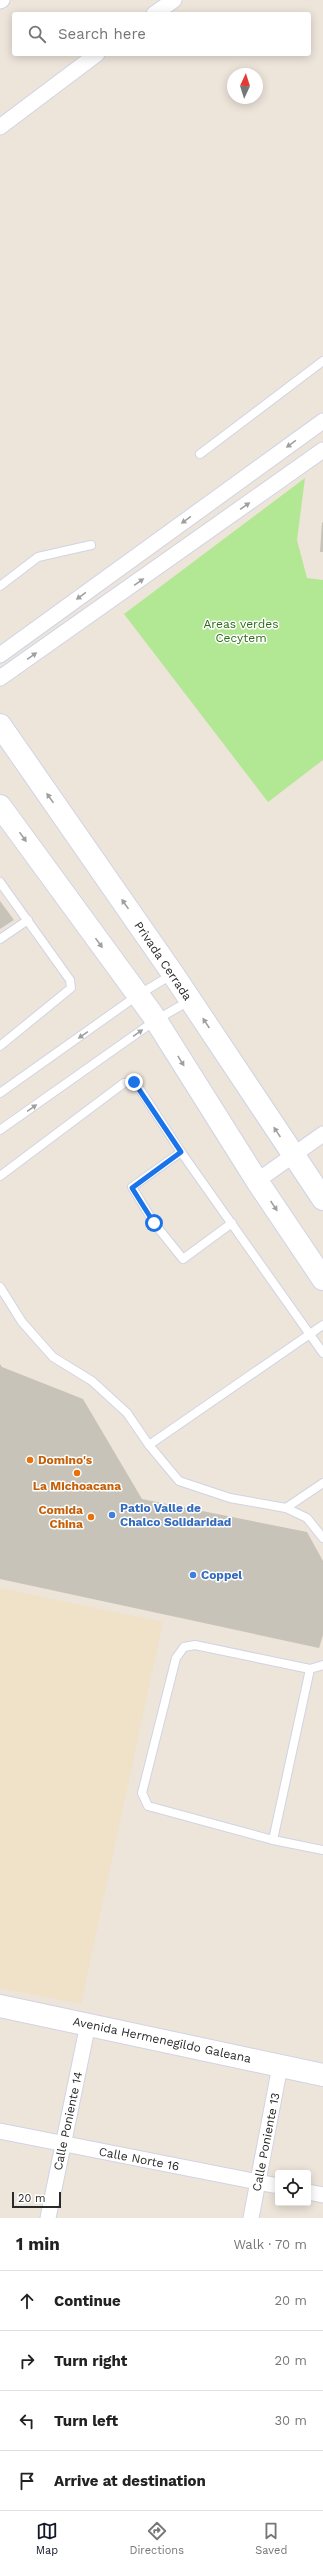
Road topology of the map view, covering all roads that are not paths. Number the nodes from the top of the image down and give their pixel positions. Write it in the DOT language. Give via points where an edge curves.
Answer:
graph roads {
  1 [pos="174,0"];
  2 [pos="157,12"];
  3 [pos="94,56"];
  4 [pos="0,127"];
  5 [pos="323,361"];
  6 [pos="323,421"];
  7 [pos="323,450"];
  8 [pos="200,454"];
  9 [pos="250,474"];
  10 [pos="263,493"];
  11 [pos="91,545"];
  12 [pos="0,586"];
  13 [pos="0,655"];
  14 [pos="0,678"];
  15 [pos="0,725"];
  16 [pos="0,806"];
  17 [pos="0,882"];
  18 [pos="28,920"];
  19 [pos="0,939"];
  20 [pos="173,974"];
  21 [pos="138,996"];
  22 [pos="190,1000"];
  23 [pos="156,1020"];
  24 [pos="0,1046"];
  25 [pos="0,1094"];
  26 [pos="0,1130"];
  27 [pos="323,1134"];
  28 [pos="181,1152"];
  29 [pos="294,1156"];
  30 [pos="0,1176"];
  31 [pos="257,1180"];
  32 [pos="323,1199"];
  33 [pos="232,1223"];
  34 [pos="323,1279"];
  35 [pos="0,1287"];
  36 [pos="323,1325"];
  37 [pos="308,1334"];
  38 [pos="323,1353"];
  39 [pos="150,1445"];
  40 [pos="323,1483"];
  41 [pos="286,1508"];
  42 [pos="323,1538"];
  43 [pos="323,1665"];
  44 [pos="310,1669"];
  45 [pos="274,1840"];
  46 [pos="323,1850"];
  47 [pos="0,2006"];
  48 [pos="88,2024"];
  49 [pos="280,2066"];
  50 [pos="323,2074"];
  51 [pos="0,2131"];
  52 [pos="64,2144"];
  53 [pos="258,2182"];
  54 [pos="275,2185"];
  55 [pos="311,2193"];
  56 [pos="323,2195"];
  57 [pos="48,2218"];
  58 [pos="251,2218"];
  1 -- 2 [label="street"];
  3 -- 4 [label="street"];
  5 -- 8 [label="lane"];
  6 -- 9 [label="street, one-way"];
  7 -- 10 [label="street"];
  9 -- 10 [label="street"];
  9 -- 13 [label="street, one-way"];
  14 -- 10 [label="street, one-way"];
  11 -- 12 [label="lane" via="38,557"];
  20 -- 15 [label="street, Privada Cerrada, one-way"];
  16 -- 21 [label="street, one-way"];
  17 -- 18 [label="lane"];
  18 -- 19 [label="lane"];
  18 -- 24 [label="lane" via="70,980 71,988"];
  20 -- 21 [label="lane"];
  20 -- 22 [label="street, Privada Cerrada"];
  21 -- 23 [label="street"];
  21 -- 25 [label="lane, one-way"];
  22 -- 23 [label="lane"];
  29 -- 22 [label="street, Privada Cerrada, one-way"];
  26 -- 23 [label="lane, one-way"];
  23 -- 31 [label="street, one-way"];
  27 -- 29 [label="street"];
  28 -- 30 [label="lane" via="134,1082 124,1083"];
  28 -- 33 [label="lane"];
  28 -- 33 [label="lane" via="132,1188 154,1223 183,1259"];
  29 -- 31 [label="street"];
  29 -- 32 [label="street, Privada Cerrada"];
  31 -- 34 [label="street, one-way"];
  33 -- 37 [label="lane"];
  35 -- 39 [label="lane" via="22,1322 53,1357 92,1381 127,1414"];
  36 -- 37 [label="lane"];
  37 -- 38 [label="lane"];
  37 -- 39 [label="lane"];
  39 -- 41 [label="lane" via="179,1481 230,1498"];
  40 -- 41 [label="lane"];
  41 -- 42 [label="lane" via="307,1518"];
  43 -- 44 [label="lane"];
  44 -- 45 [label="lane"];
  44 -- 45 [label="lane" via="195,1645 184,1647 176,1658 142,1794 148,1806"];
  45 -- 46 [label="lane"];
  47 -- 48 [label="street, Avenida Hermenegildo Galeana"];
  48 -- 49 [label="street, Avenida Hermenegildo Galeana"];
  48 -- 52 [label="street, Calle Poniente 14"];
  49 -- 50 [label="street, Avenida Hermenegildo Galeana"];
  49 -- 53 [label="street, Calle Poniente 13"];
  51 -- 52 [label="street, Calle Norte 16"];
  52 -- 53 [label="street, Calle Norte 16"];
  52 -- 57 [label="street, Calle Poniente 14"];
  53 -- 54 [label="street, Calle Norte 16"];
  53 -- 58 [label="street, Calle Poniente 13"];
  55 -- 56 [label="street"];
}
